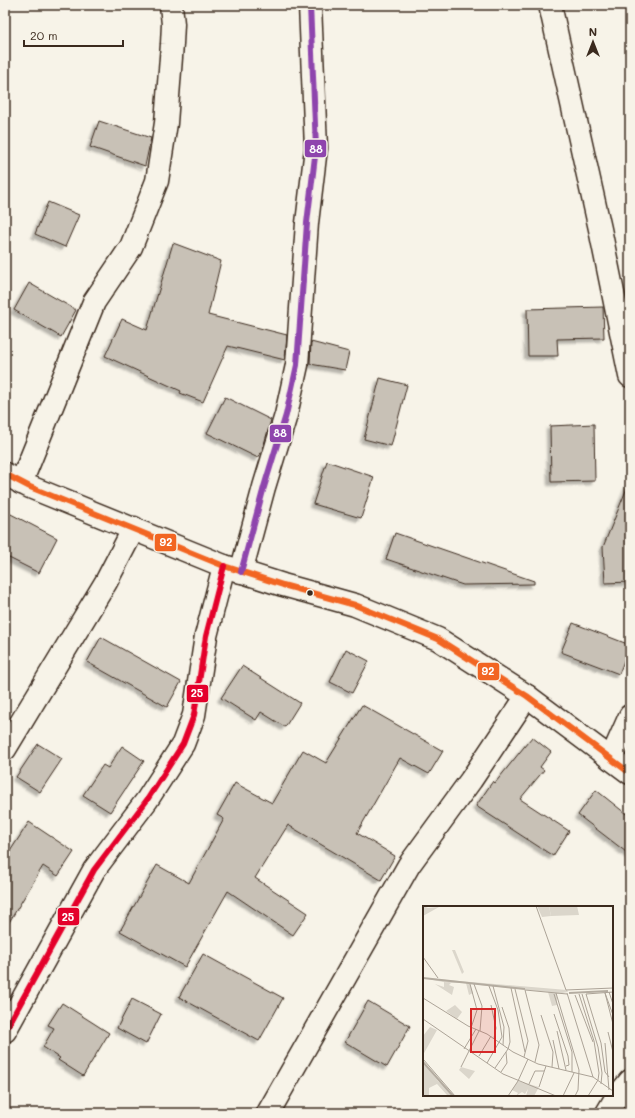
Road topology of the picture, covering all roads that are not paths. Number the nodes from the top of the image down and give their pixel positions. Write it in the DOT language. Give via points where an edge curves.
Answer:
graph roads {
  1 [pos="171,5"];
  2 [pos="310,5"];
  3 [pos="550,5"];
  4 [pos="630,376"];
  5 [pos="13,479"];
  6 [pos="134,528"];
  7 [pos="232,569"];
  8 [pos="527,696"];
  9 [pos="630,716"];
  10 [pos="5,749"];
  11 [pos="612,759"];
  12 [pos="630,773"];
  13 [pos="5,1031"];
  14 [pos="630,1081"];
  15 [pos="268,1113"];
  16 [pos="607,1113"];
  1 -- 5 [label="street" via="172,51 158,180 131,247 94,302"];
  2 -- 7 [label="street" via="316,148 307,223 297,365 286,415 264,486"];
  3 -- 4 [label="street"];
  5 -- 6 [label="street"];
  6 -- 7 [label="street"];
  6 -- 10 [label="street" via="106,582"];
  7 -- 8 [label="street" via="355,605 438,639"];
  7 -- 13 [label="street" via="206,636 194,715 183,744 146,800 94,870"];
  8 -- 11 [label="street"];
  8 -- 15 [label="street" via="471,780 409,865"];
  9 -- 11 [label="street"];
  11 -- 12 [label="street"];
  14 -- 16 [label="street"];
}
